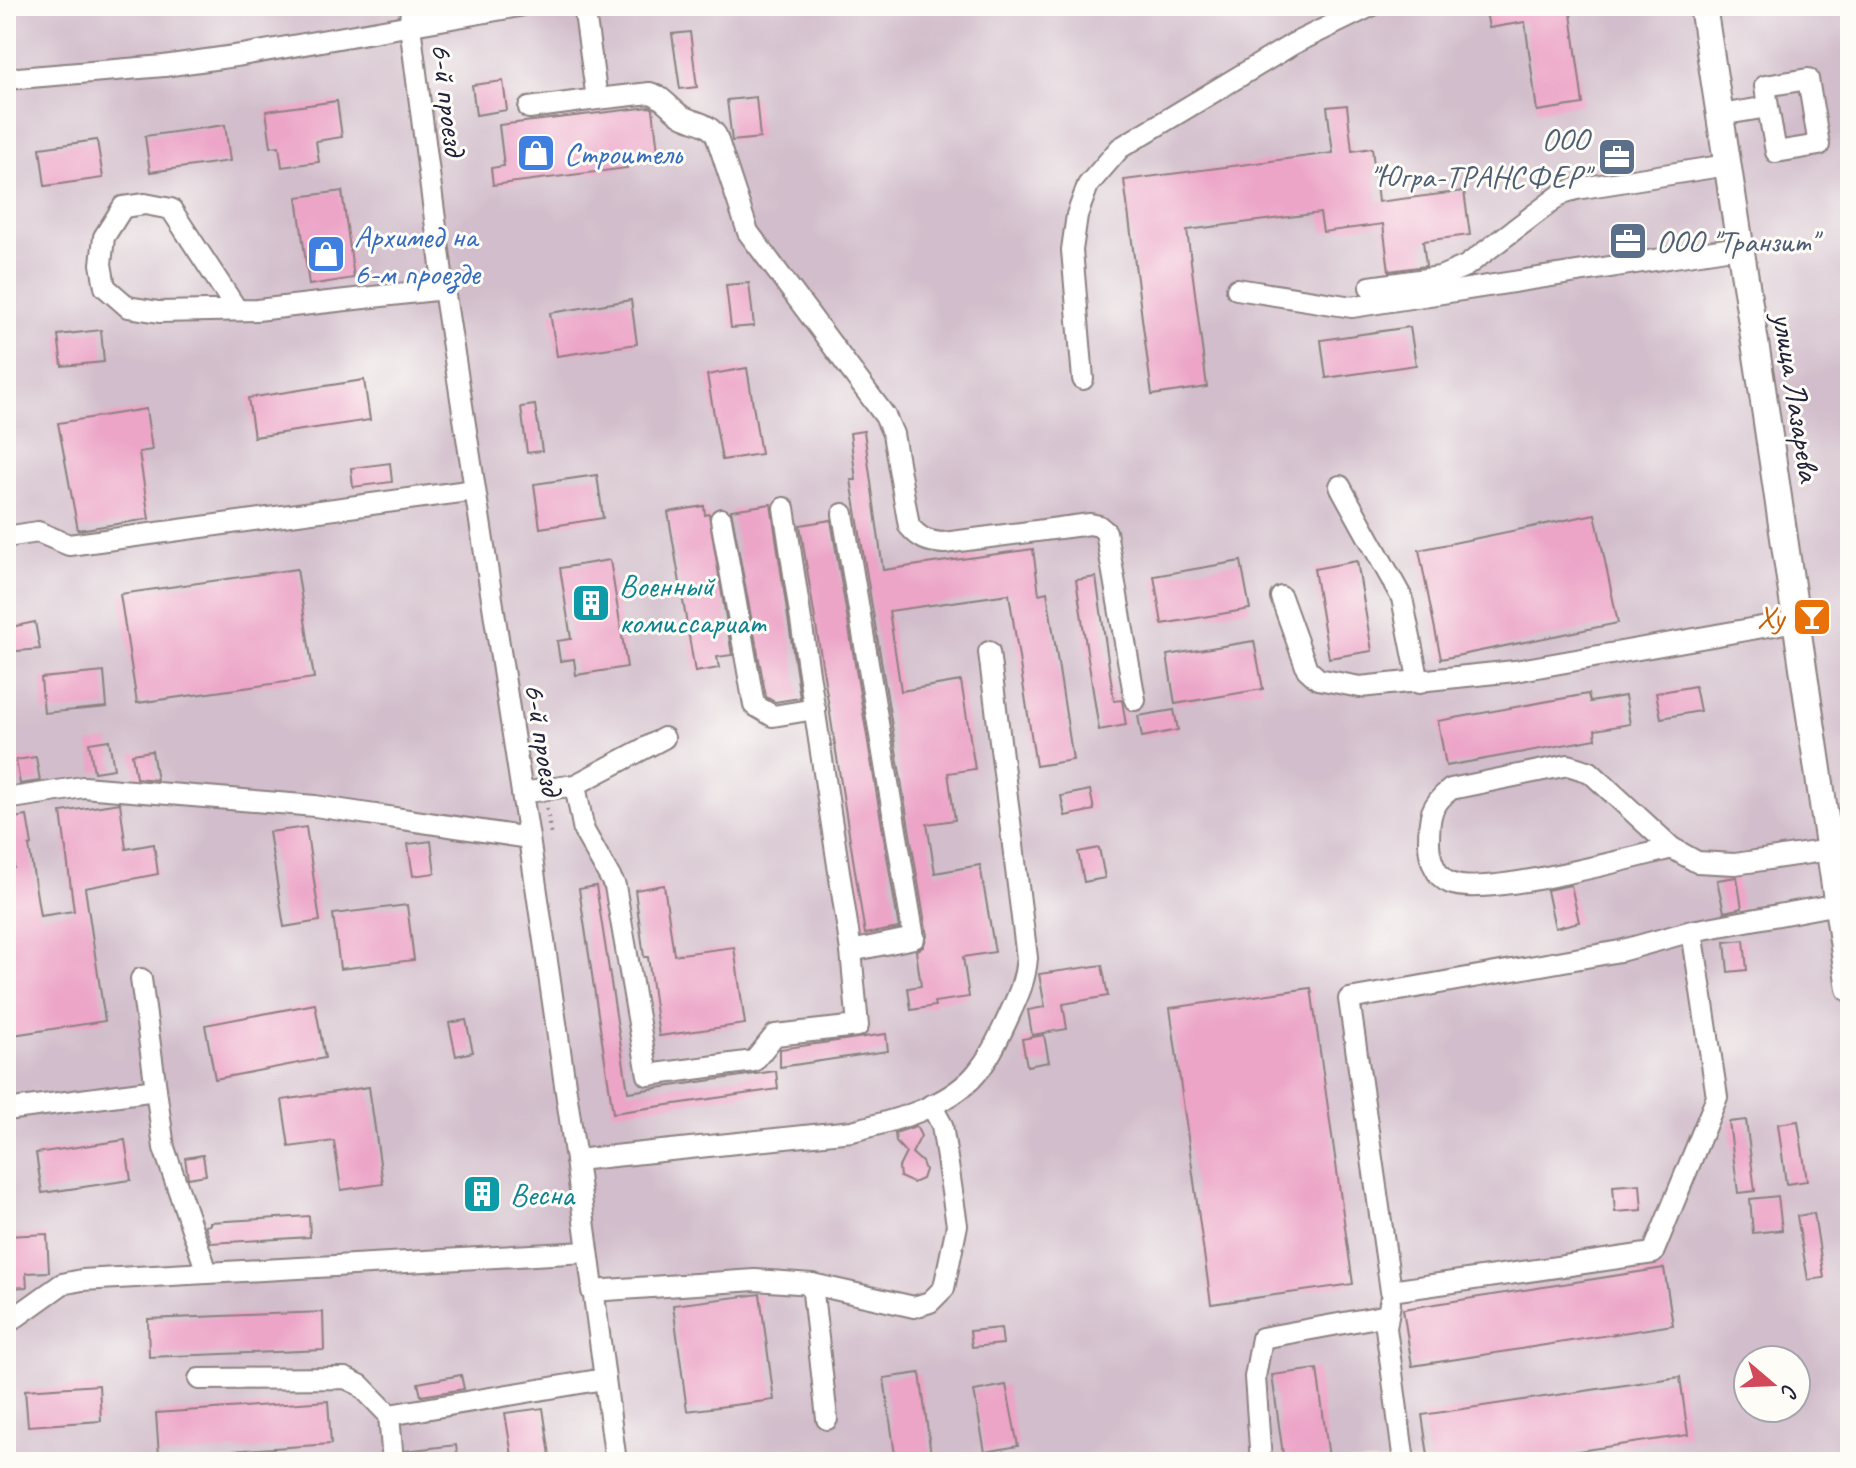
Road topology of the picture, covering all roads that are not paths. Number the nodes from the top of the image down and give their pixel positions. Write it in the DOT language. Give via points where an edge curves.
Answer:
graph roads {
  1 [pos="519,6"];
  2 [pos="584,6"];
  3 [pos="1371,6"];
  4 [pos="1703,6"];
  5 [pos="410,16"];
  6 [pos="6,79"];
  7 [pos="597,99"];
  8 [pos="1768,107"];
  9 [pos="529,108"];
  10 [pos="1720,115"];
  11 [pos="1727,165"];
  12 [pos="1739,247"];
  13 [pos="1370,287"];
  14 [pos="444,289"];
  15 [pos="1237,289"];
  16 [pos="237,310"];
  17 [pos="1083,379"];
  18 [pos="1340,486"];
  19 [pos="475,490"];
  20 [pos="784,508"];
  21 [pos="843,514"];
  22 [pos="721,519"];
  23 [pos="6,537"];
  24 [pos="1281,597"];
  25 [pos="1796,621"];
  26 [pos="989,652"];
  27 [pos="1419,683"];
  28 [pos="1135,700"];
  29 [pos="815,709"];
  30 [pos="664,738"];
  31 [pos="575,785"];
  32 [pos="522,793"];
  33 [pos="6,799"];
  34 [pos="529,838"];
  35 [pos="1672,848"];
  36 [pos="1840,849"];
  37 [pos="1838,904"];
  38 [pos="1692,931"];
  39 [pos="851,951"];
  40 [pos="141,979"];
  41 [pos="1850,988"];
  42 [pos="156,1090"];
  43 [pos="931,1105"];
  44 [pos="6,1110"];
  45 [pos="576,1160"];
  46 [pos="587,1252"];
  47 [pos="207,1272"];
  48 [pos="812,1284"];
  49 [pos="592,1291"];
  50 [pos="1391,1291"];
  51 [pos="1388,1315"];
  52 [pos="6,1324"];
  53 [pos="199,1379"];
  54 [pos="604,1379"];
  55 [pos="389,1415"];
  56 [pos="827,1419"];
  57 [pos="393,1462"];
  58 [pos="616,1462"];
  59 [pos="1261,1462"];
  60 [pos="1404,1462"];
  1 -- 5 [label="street"];
  2 -- 7 [label="street"];
  3 -- 17 [label="street" via="1293,44 1120,148 1088,185 1072,250"];
  4 -- 10 [label="main road, улица Лазарева"];
  5 -- 6 [label="street" via="242,55"];
  5 -- 14 [label="street, 6-й проезд"];
  7 -- 9 [label="street"];
  7 -- 28 [label="street" via="656,94 680,115 711,127 748,232 885,416 909,526 918,537 944,543 1090,524 1106,532"];
  8 -- 10 [label="street"];
  10 -- 11 [label="main road, улица Лазарева"];
  11 -- 12 [label="main road, улица Лазарева"];
  11 -- 13 [label="street" via="1563,193 1466,266 1440,277"];
  12 -- 15 [label="street" via="1352,307"];
  12 -- 25 [label="main road, улица Лазарева"];
  14 -- 16 [label="street"];
  14 -- 19 [label="street, 6-й проезд"];
  16 -- 16 [label="street" via="159,312 128,307 105,287 104,237 123,207 171,209"];
  18 -- 27 [label="street" via="1402,598"];
  19 -- 23 [label="street" via="69,545 38,532"];
  19 -- 32 [label="street, 6-й проезд"];
  20 -- 29 [label="street"];
  21 -- 39 [label="street" via="914,938"];
  22 -- 29 [label="street" via="754,705 773,716"];
  24 -- 27 [label="street" via="1307,669 1318,679 1360,687"];
  25 -- 27 [label="street"];
  25 -- 36 [label="main road, улица Лазарева"];
  26 -- 43 [label="street" via="1027,958 1025,981 992,1052 974,1076"];
  29 -- 39 [label="street"];
  30 -- 31 [label="street"];
  31 -- 32 [label="street"];
  31 -- 39 [label="street" via="584,831 615,886 648,1075 754,1061 775,1035 858,1026"];
  32 -- 34 [label="street, 6-й проезд"];
  33 -- 34 [label="street" via="83,787 315,806"];
  34 -- 45 [label="street, 6-й проезд"];
  35 -- 35 [label="street" via="1564,874 1476,887 1450,883 1435,870 1429,845 1431,814 1436,800 1451,789 1568,765 1590,772"];
  35 -- 36 [label="street" via="1697,862 1716,865"];
  36 -- 37 [label="main road, улица Лазарева"];
  37 -- 38 [label="street"];
  37 -- 41 [label="main road, улица Лазарева"];
  38 -- 50 [label="street" via="1717,1097 1653,1253"];
  38 -- 50 [label="street" via="1620,951 1349,999"];
  40 -- 42 [label="street"];
  42 -- 44 [label="street"];
  42 -- 47 [label="street" via="164,1148"];
  43 -- 45 [label="street" via="852,1131"];
  43 -- 48 [label="street" via="942,1125 957,1225 944,1288 930,1302 914,1307"];
  45 -- 46 [label="street, 6-й проезд"];
  46 -- 47 [label="street"];
  46 -- 49 [label="street, 6-й проезд"];
  47 -- 52 [label="street" via="62,1284"];
  48 -- 49 [label="street" via="755,1280"];
  48 -- 56 [label="street"];
  49 -- 54 [label="street, 6-й проезд"];
  50 -- 51 [label="street"];
  51 -- 59 [label="street" via="1262,1338 1255,1377"];
  51 -- 60 [label="street"];
  53 -- 55 [label="street" via="345,1378 360,1385"];
  54 -- 55 [label="street"];
  54 -- 58 [label="street, 6-й проезд"];
  55 -- 57 [label="street"];
}
